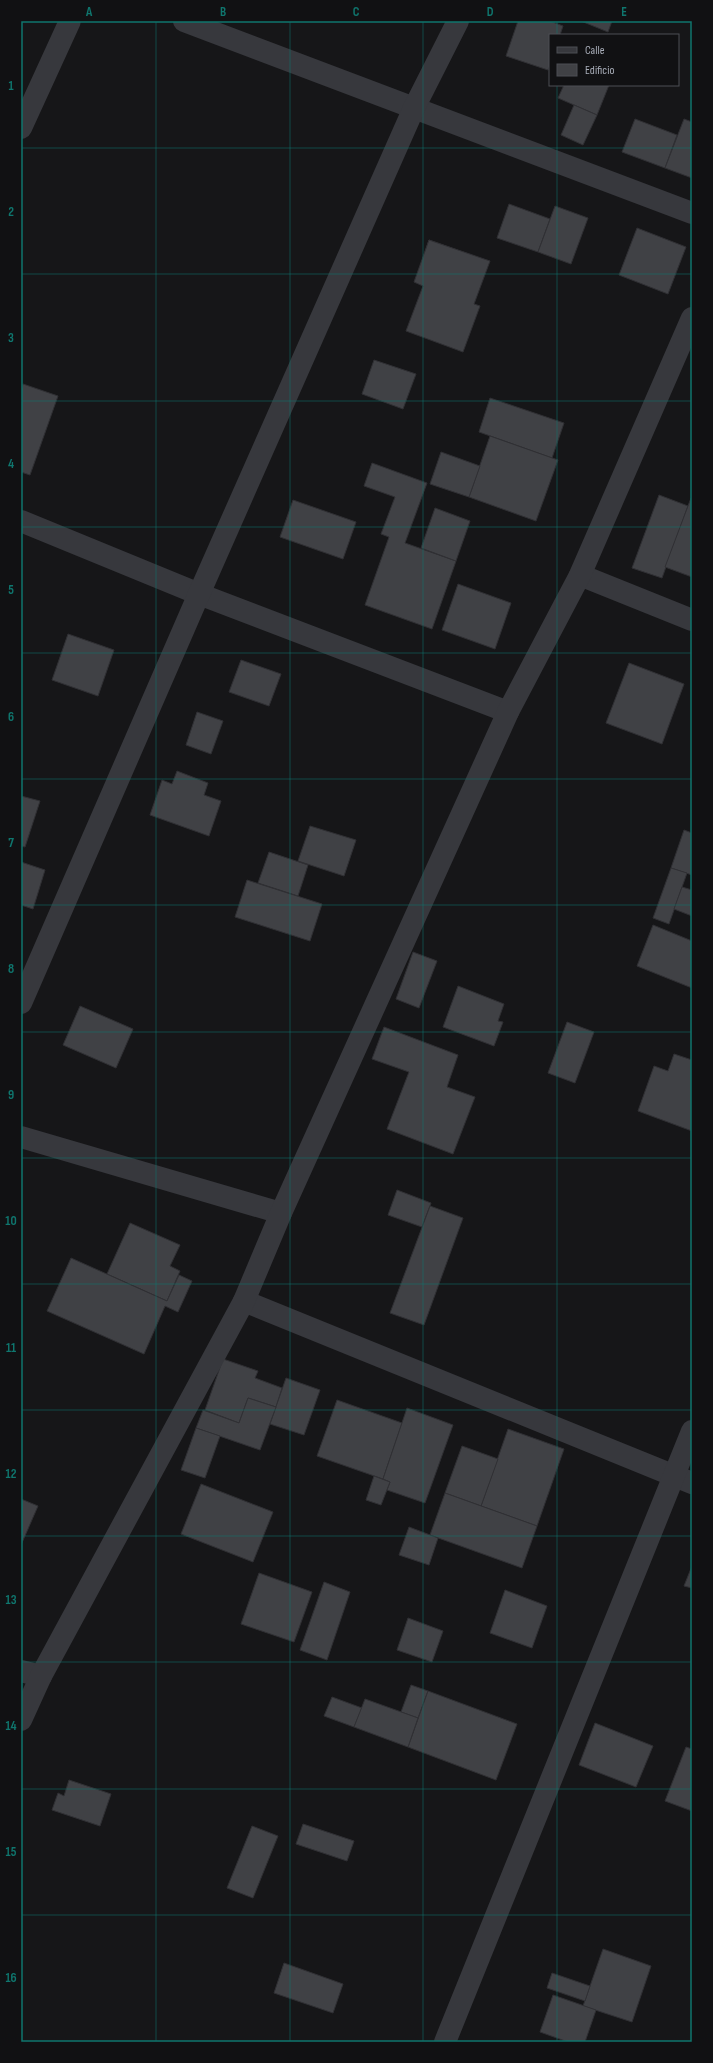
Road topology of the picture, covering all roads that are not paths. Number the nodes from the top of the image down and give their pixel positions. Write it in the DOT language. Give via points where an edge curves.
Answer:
graph roads {
  1 [pos="70,21"];
  2 [pos="184,21"];
  3 [pos="458,21"];
  4 [pos="414,108"];
  5 [pos="21,128"];
  6 [pos="692,213"];
  7 [pos="692,318"];
  8 [pos="21,521"];
  9 [pos="580,575"];
  10 [pos="199,594"];
  11 [pos="692,620"];
  12 [pos="508,712"];
  13 [pos="21,1003"];
  14 [pos="21,1137"];
  15 [pos="281,1212"];
  16 [pos="244,1301"];
  17 [pos="692,1430"];
  18 [pos="683,1480"];
  19 [pos="31,1674"];
  20 [pos="21,1720"];
  21 [pos="445,2042"];
  1 -- 5 [label="street"];
  2 -- 4 [label="street"];
  3 -- 4 [label="street"];
  4 -- 6 [label="street"];
  4 -- 10 [label="street"];
  7 -- 9 [label="street"];
  8 -- 10 [label="street"];
  9 -- 11 [label="street"];
  9 -- 12 [label="street"];
  10 -- 12 [label="street"];
  10 -- 13 [label="street"];
  12 -- 15 [label="street"];
  14 -- 15 [label="street"];
  15 -- 16 [label="street"];
  16 -- 18 [label="street"];
  16 -- 19 [label="street"];
  17 -- 18 [label="street"];
  18 -- 21 [label="street"];
  19 -- 20 [label="street"];
}
